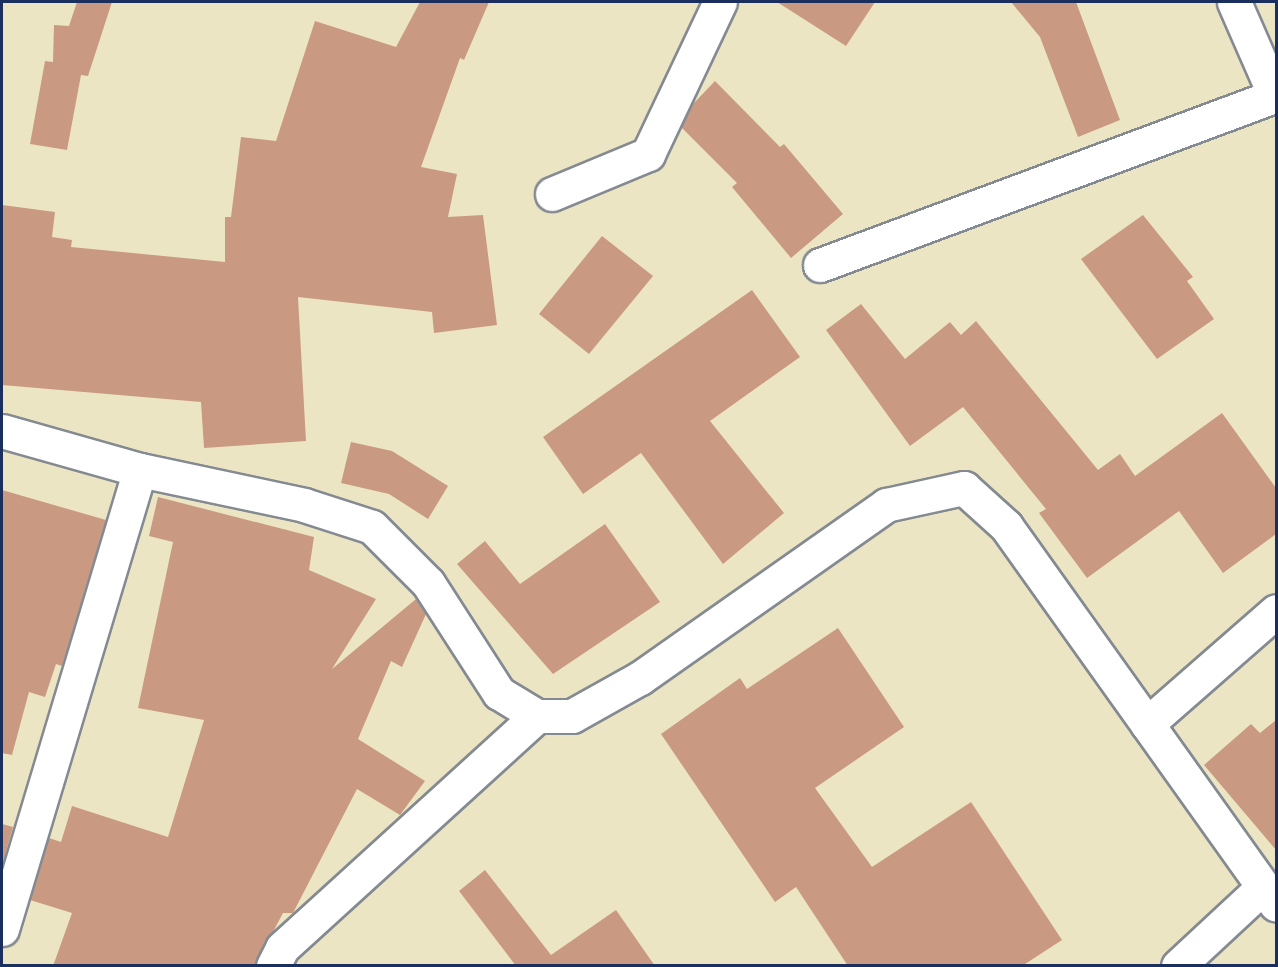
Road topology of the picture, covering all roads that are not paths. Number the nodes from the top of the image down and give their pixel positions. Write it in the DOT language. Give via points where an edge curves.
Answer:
graph roads {
  1 [pos="720,2"];
  2 [pos="1234,2"];
  3 [pos="1276,95"];
  4 [pos="552,194"];
  5 [pos="820,265"];
  6 [pos="2,430"];
  7 [pos="140,470"];
  8 [pos="1276,611"];
  9 [pos="537,716"];
  10 [pos="1147,724"];
  11 [pos="1270,895"];
  12 [pos="2,928"];
  13 [pos="273,966"];
  14 [pos="1178,966"];
  1 -- 4 [label="street" via="648,154"];
  2 -- 3 [label="street"];
  3 -- 5 [label="street"];
  6 -- 7 [label="street"];
  7 -- 9 [label="street" via="304,505 372,527 428,583 499,693"];
  7 -- 12 [label="street"];
  8 -- 10 [label="street"];
  9 -- 10 [label="street" via="572,716 640,678 886,505 964,488 1006,526"];
  9 -- 13 [label="street" via="282,948"];
  10 -- 11 [label="street"];
  11 -- 14 [label="street"];
}
